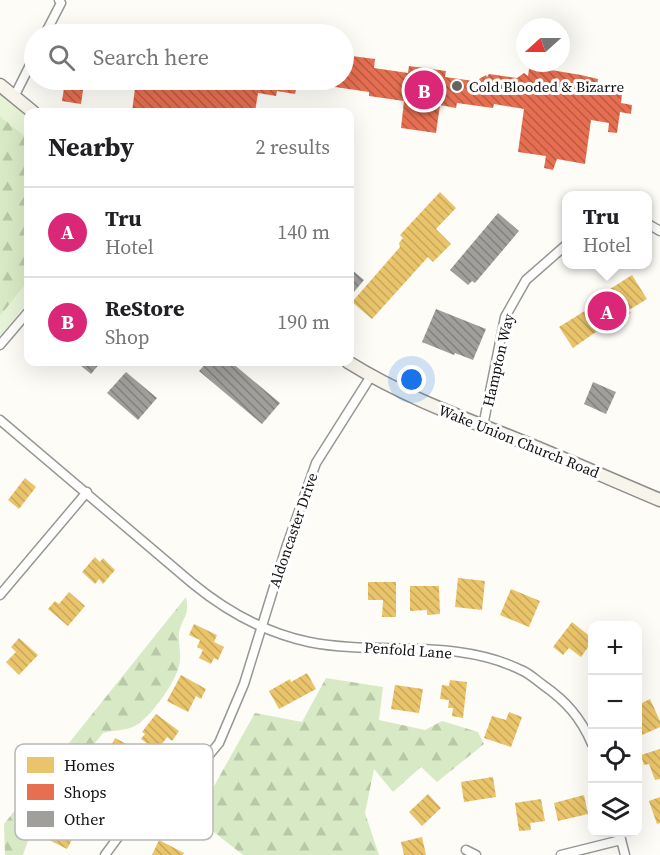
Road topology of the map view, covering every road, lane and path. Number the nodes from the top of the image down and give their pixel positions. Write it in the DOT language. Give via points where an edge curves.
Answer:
graph roads {
  1 [pos="59,0"];
  2 [pos="50,24"];
  3 [pos="24,77"];
  4 [pos="0,86"];
  5 [pos="14,97"];
  6 [pos="28,108"];
  7 [pos="562,249"];
  8 [pos="24,317"];
  9 [pos="0,345"];
  10 [pos="354,366"];
  11 [pos="371,376"];
  12 [pos="0,420"];
  13 [pos="483,426"];
  14 [pos="87,492"];
  15 [pos="660,500"];
  16 [pos="0,596"];
  17 [pos="262,627"];
  18 [pos="588,734"];
  19 [pos="213,750"];
  20 [pos="617,837"];
  21 [pos="620,837"];
  22 [pos="116,840"];
  23 [pos="466,850"];
  24 [pos="105,855"];
  25 [pos="476,855"];
  26 [pos="561,855"];
  27 [pos="625,855"];
  1 -- 2 [label="street"];
  3 -- 5 [label="street"];
  4 -- 5 [label="street"];
  5 -- 6 [label="street"];
  7 -- 13 [label="street, Hampton Way" via="526,280 505,317"];
  8 -- 9 [label="street"];
  10 -- 11 [label="street, Wake Union Church Road"];
  11 -- 13 [label="street, Wake Union Church Road"];
  11 -- 17 [label="street, Aldoncaster Drive" via="316,463"];
  12 -- 14 [label="street, Penfold Lane"];
  13 -- 15 [label="street, Wake Union Church Road"];
  14 -- 16 [label="street"];
  14 -- 17 [label="street, Penfold Lane" via="209,597"];
  17 -- 18 [label="street, Penfold Lane" via="309,642 435,648 496,660 523,670 565,701"];
  17 -- 19 [label="street" via="244,684"];
  20 -- 26 [label="street"];
  21 -- 27 [label="street"];
  22 -- 24 [label="street"];
  23 -- 25 [label="street"];
}
